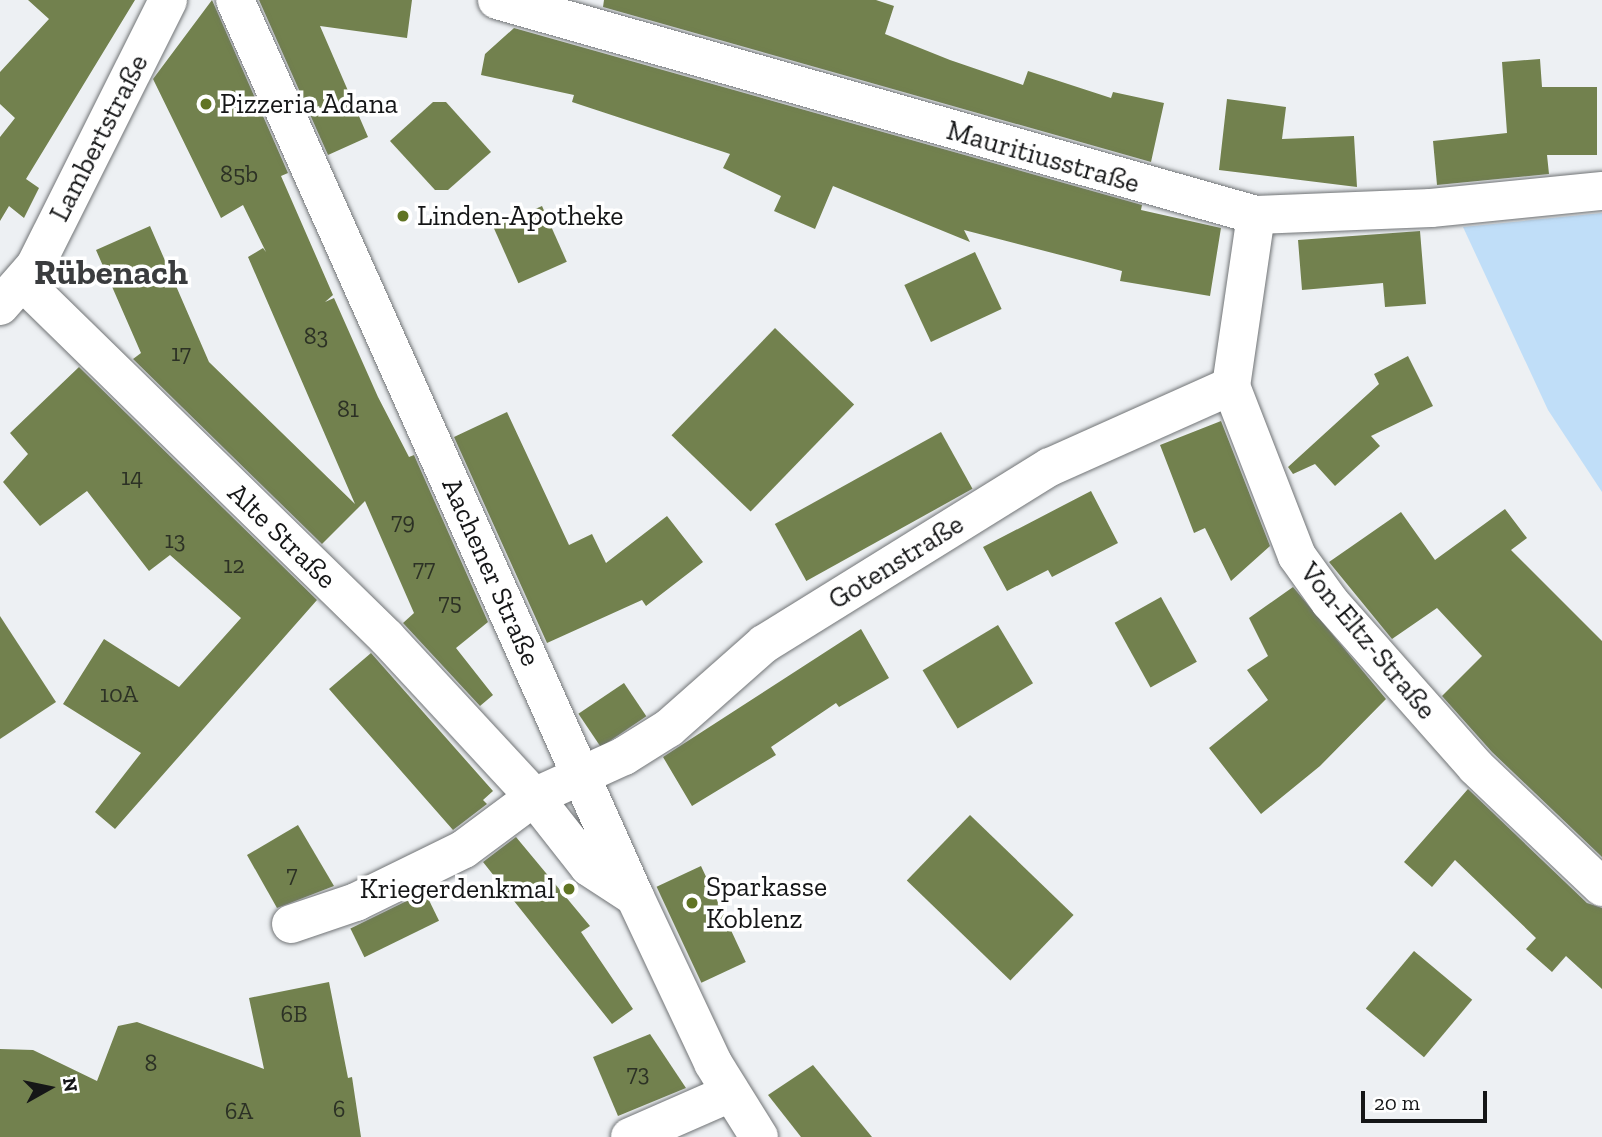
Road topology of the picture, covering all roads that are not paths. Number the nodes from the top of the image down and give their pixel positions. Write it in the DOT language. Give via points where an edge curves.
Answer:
graph roads {
  1 [pos="168,0"];
  2 [pos="235,0"];
  3 [pos="497,0"];
  4 [pos="1602,191"];
  5 [pos="1255,215"];
  6 [pos="12,294"];
  7 [pos="1231,386"];
  8 [pos="583,773"];
  9 [pos="534,797"];
  10 [pos="1602,887"];
  11 [pos="635,897"];
  12 [pos="291,924"];
  13 [pos="730,1093"];
  14 [pos="630,1137"];
  15 [pos="759,1137"];
  1 -- 6 [label="street, Lambertstraße"];
  2 -- 8 [label="street, Aachener Straße"];
  3 -- 5 [label="street, Mauritiusstraße"];
  4 -- 5 [label="street, Mauritiusstraße" via="1431,208"];
  5 -- 7 [label="street, Von-Eltz-Straße"];
  6 -- 9 [label="street, Alte Straße" via="387,638"];
  7 -- 8 [label="street, Gotenstraße" via="1050,467 764,644 669,728 624,756"];
  7 -- 10 [label="street, Von-Eltz-Straße" via="1297,556 1329,602 1476,767"];
  8 -- 9 [label="street"];
  8 -- 11 [label="street, Aachener Straße"];
  9 -- 11 [label="street, Alte Straße" via="589,867"];
  9 -- 12 [label="street" via="464,849 356,902"];
  11 -- 13 [label="street, Aachener Straße"];
  13 -- 14 [label="street"];
  13 -- 15 [label="street, Aachener Straße"];
}
